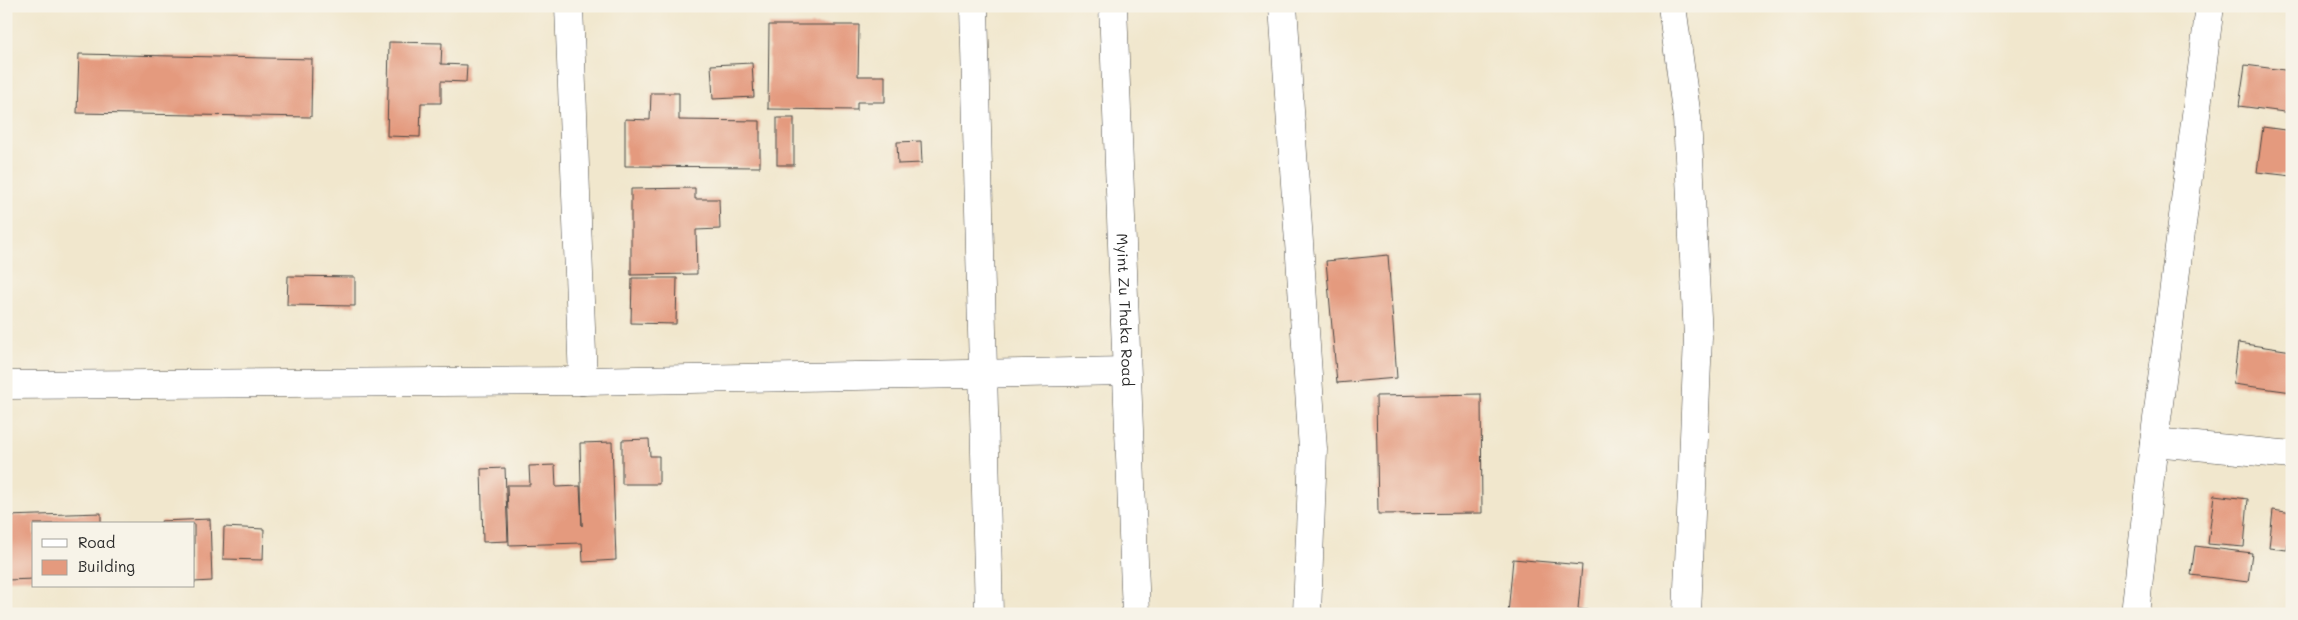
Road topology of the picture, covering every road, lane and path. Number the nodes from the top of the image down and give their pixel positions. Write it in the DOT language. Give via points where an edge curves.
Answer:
graph roads {
  1 [pos="570,6"];
  2 [pos="974,6"];
  3 [pos="1113,6"];
  4 [pos="1283,6"];
  5 [pos="1672,6"];
  6 [pos="2210,6"];
  7 [pos="1126,371"];
  8 [pos="985,373"];
  9 [pos="583,381"];
  10 [pos="6,385"];
  11 [pos="2154,442"];
  12 [pos="2292,455"];
  13 [pos="990,614"];
  14 [pos="1136,614"];
  15 [pos="1307,614"];
  16 [pos="1687,614"];
  17 [pos="2135,614"];
  1 -- 9 [label="street"];
  2 -- 8 [label="street"];
  3 -- 7 [label="street, Myint Zu Thaka Road"];
  4 -- 15 [label="street" via="1313,449"];
  5 -- 16 [label="street" via="1687,118 1698,338"];
  6 -- 11 [label="street"];
  7 -- 8 [label="street"];
  7 -- 14 [label="street, Myint Zu Thaka Road"];
  8 -- 9 [label="street"];
  8 -- 13 [label="street"];
  9 -- 10 [label="street"];
  11 -- 12 [label="street"];
  11 -- 17 [label="street"];
}
